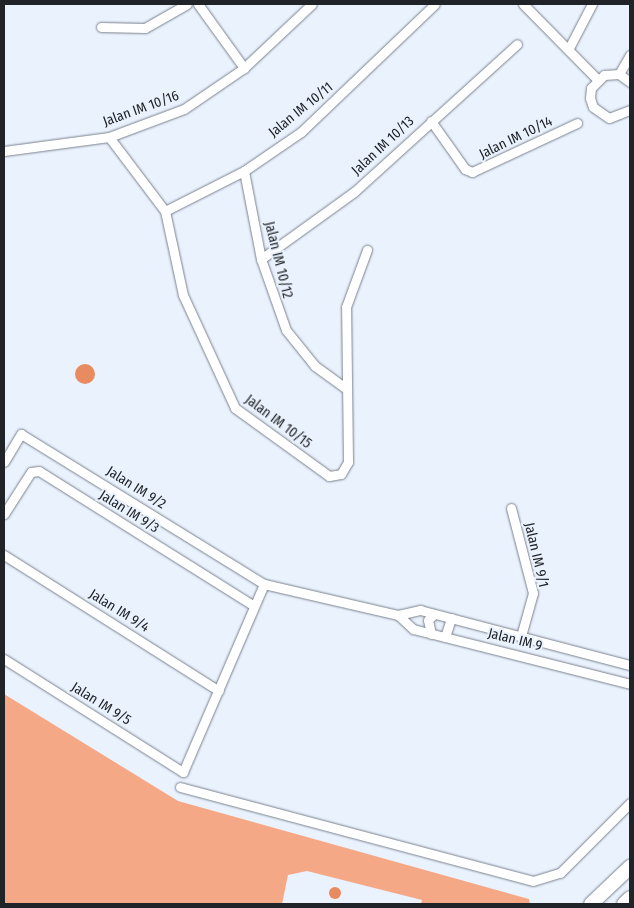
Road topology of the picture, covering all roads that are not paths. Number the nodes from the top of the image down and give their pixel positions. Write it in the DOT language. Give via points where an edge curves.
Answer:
graph roads {
  1 [pos="187,4"];
  2 [pos="198,4"];
  3 [pos="312,4"];
  4 [pos="435,4"];
  5 [pos="523,4"];
  6 [pos="592,4"];
  7 [pos="101,27"];
  8 [pos="517,44"];
  9 [pos="569,48"];
  10 [pos="630,55"];
  11 [pos="244,68"];
  12 [pos="619,74"];
  13 [pos="597,79"];
  14 [pos="630,82"];
  15 [pos="630,112"];
  16 [pos="431,121"];
  17 [pos="577,123"];
  18 [pos="109,137"];
  19 [pos="4,152"];
  20 [pos="244,171"];
  21 [pos="165,211"];
  22 [pos="367,250"];
  23 [pos="261,259"];
  24 [pos="345,388"];
  25 [pos="4,462"];
  26 [pos="511,508"];
  27 [pos="4,514"];
  28 [pos="4,555"];
  29 [pos="264,584"];
  30 [pos="254,606"];
  31 [pos="434,614"];
  32 [pos="398,615"];
  33 [pos="451,618"];
  34 [pos="431,634"];
  35 [pos="522,636"];
  36 [pos="445,637"];
  37 [pos="4,659"];
  38 [pos="630,665"];
  39 [pos="630,684"];
  40 [pos="218,691"];
  41 [pos="180,787"];
  42 [pos="630,803"];
  43 [pos="630,867"];
  44 [pos="630,898"];
  45 [pos="591,904"];
  46 [pos="624,904"];
  1 -- 7 [label="street" via="146,28"];
  2 -- 11 [label="street"];
  3 -- 11 [label="street, Jalan IM 10/16"];
  4 -- 20 [label="street, Jalan IM 10/11" via="322,114"];
  5 -- 9 [label="street"];
  6 -- 9 [label="street"];
  8 -- 16 [label="street, Jalan IM 10/13"];
  9 -- 13 [label="street"];
  10 -- 12 [label="street"];
  11 -- 18 [label="street, Jalan IM 10/16" via="184,109"];
  12 -- 13 [label="street"];
  12 -- 14 [label="street"];
  13 -- 15 [label="street" via="590,98 600,115 615,118"];
  16 -- 17 [label="street, Jalan IM 10/14" via="465,169 472,172"];
  16 -- 23 [label="street, Jalan IM 10/13" via="354,192"];
  18 -- 19 [label="street, Jalan IM 10/16"];
  18 -- 21 [label="street, Jalan IM 10/15"];
  20 -- 21 [label="street, Jalan IM 10/11"];
  20 -- 23 [label="street, Jalan IM 10/12"];
  21 -- 24 [label="street, Jalan IM 10/15" via="188,311 235,408 335,476 348,462"];
  22 -- 24 [label="street, Jalan IM 10/15" via="348,292"];
  23 -- 24 [label="street, Jalan IM 10/12" via="286,330 315,366"];
  25 -- 29 [label="street, Jalan IM 9/2" via="21,434"];
  26 -- 35 [label="street, Jalan IM 9/1" via="533,592"];
  27 -- 30 [label="street, Jalan IM 9/3" via="31,472 39,471"];
  28 -- 40 [label="street, Jalan IM 9/4"];
  29 -- 30 [label="street"];
  29 -- 32 [label="street, Jalan IM 9"];
  30 -- 40 [label="street"];
  31 -- 32 [label="street, Jalan IM 9" via="420,610"];
  31 -- 33 [label="street, Jalan IM 9"];
  31 -- 34 [label="street" via="428,620"];
  32 -- 34 [label="street, Jalan IM 9" via="413,630"];
  33 -- 35 [label="street, Jalan IM 9"];
  33 -- 36 [label="street"];
  34 -- 36 [label="street, Jalan IM 9"];
  35 -- 38 [label="street, Jalan IM 9"];
  36 -- 39 [label="street, Jalan IM 9"];
  37 -- 40 [label="street, Jalan IM 9/5" via="184,772"];
  41 -- 42 [label="street" via="532,881 560,872"];
  43 -- 45 [label="highway"];
  44 -- 46 [label="highway"];
}
